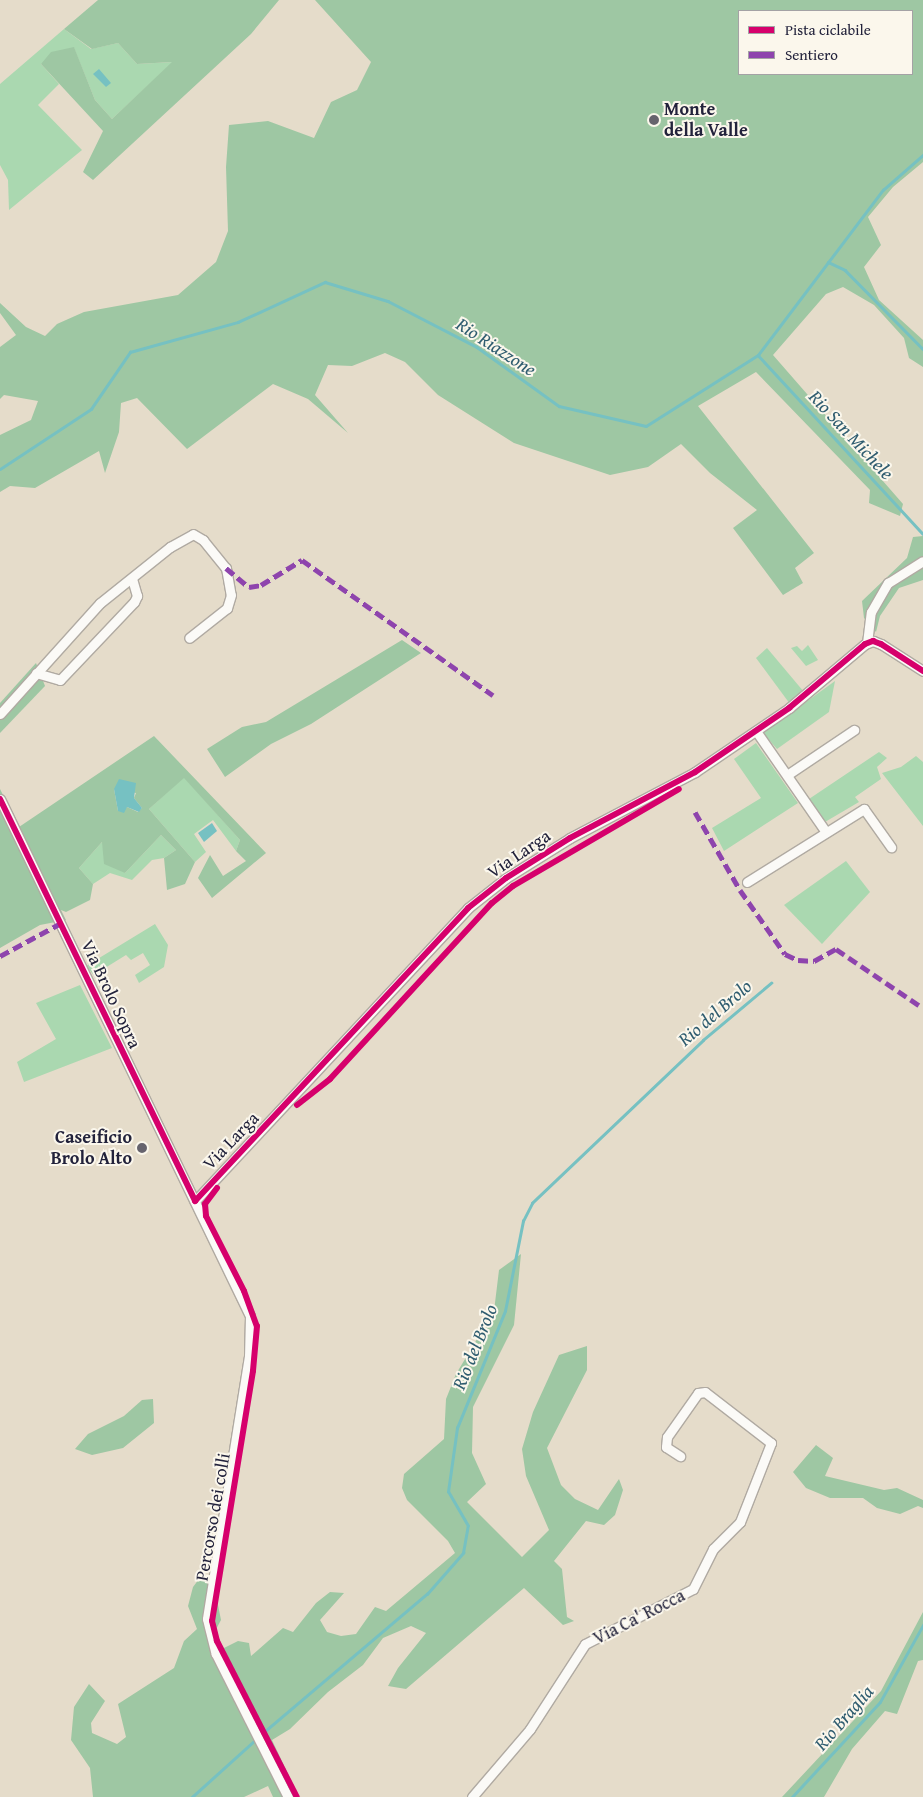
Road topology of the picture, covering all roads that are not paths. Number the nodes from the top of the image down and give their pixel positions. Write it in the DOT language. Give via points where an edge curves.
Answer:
graph roads {
  1 [pos="923,561"];
  2 [pos="132,579"];
  3 [pos="189,638"];
  4 [pos="867,643"];
  5 [pos="923,671"];
  6 [pos="36,673"];
  7 [pos="0,714"];
  8 [pos="854,730"];
  9 [pos="756,731"];
  10 [pos="787,775"];
  11 [pos="0,800"];
  12 [pos="826,832"];
  13 [pos="891,846"];
  14 [pos="747,882"];
  15 [pos="195,1201"];
  16 [pos="680,1456"];
  17 [pos="288,1797"];
  18 [pos="472,1797"];
  1 -- 4 [label="street" via="888,583 871,612"];
  2 -- 3 [label="street" via="170,547 193,534 203,540 226,568 231,596 227,608"];
  2 -- 6 [label="street" via="100,603 55,656"];
  2 -- 6 [label="street" via="137,596 134,602 60,680"];
  4 -- 5 [label="street" via="881,644"];
  4 -- 9 [label="street, Via Larga" via="854,650 832,675"];
  6 -- 7 [label="street"];
  8 -- 10 [label="street"];
  9 -- 10 [label="street"];
  9 -- 15 [label="street, Via Larga" via="695,772 570,838 506,878 468,908"];
  10 -- 12 [label="street"];
  11 -- 15 [label="street, Via Brolo Sopra"];
  12 -- 13 [label="street" via="864,809"];
  12 -- 14 [label="street"];
  15 -- 17 [label="street, Via Brolo Sopra" via="245,1305 252,1328 206,1619 216,1654"];
  16 -- 18 [label="street, Via Ca' Rocca" via="666,1447 667,1437 698,1393 705,1392 771,1443 740,1522 713,1549 693,1589 585,1644 530,1729"];
}
